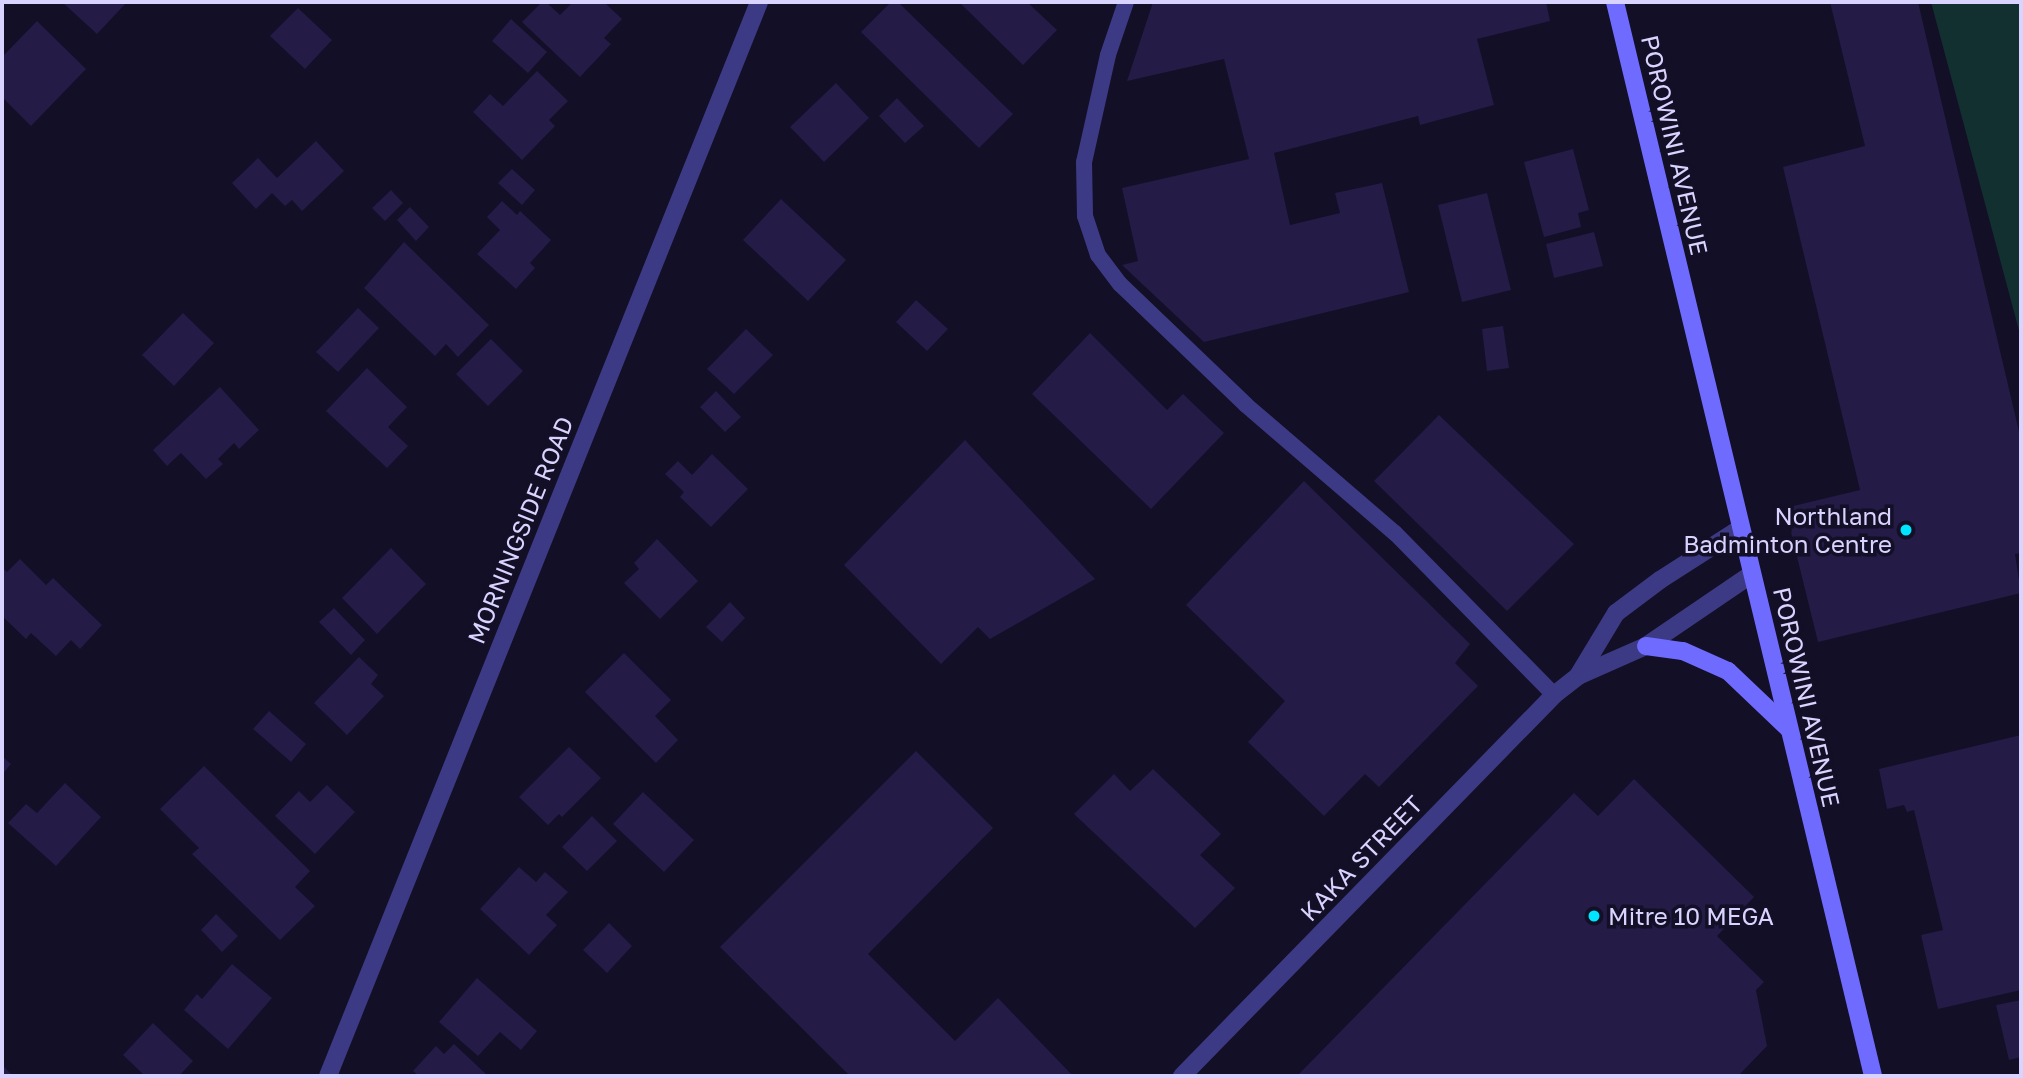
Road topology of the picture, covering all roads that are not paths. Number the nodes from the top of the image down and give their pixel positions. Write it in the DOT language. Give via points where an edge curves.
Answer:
graph roads {
  1 [pos="759,2"];
  2 [pos="1126,2"];
  3 [pos="1615,2"];
  4 [pos="1741,528"];
  5 [pos="1752,574"];
  6 [pos="1646,646"];
  7 [pos="1578,676"];
  8 [pos="1554,695"];
  9 [pos="1789,729"];
  10 [pos="328,1076"];
  11 [pos="1182,1076"];
  12 [pos="1873,1076"];
  1 -- 10 [label="street, MORNINGSIDE ROAD"];
  2 -- 8 [label="lane" via="1108,55 1084,162 1085,216 1098,255 1120,284 1246,405 1395,533"];
  3 -- 4 [label="main road, POROWINI AVENUE"];
  4 -- 5 [label="main road, POROWINI AVENUE"];
  4 -- 7 [label="street, KAKA STREET" via="1616,613"];
  5 -- 6 [label="street, KAKA STREET"];
  5 -- 9 [label="main road, POROWINI AVENUE"];
  6 -- 7 [label="street, KAKA STREET"];
  6 -- 9 [label="main road" via="1683,651 1728,671"];
  7 -- 8 [label="street, KAKA STREET"];
  8 -- 11 [label="street, KAKA STREET"];
  9 -- 12 [label="main road, POROWINI AVENUE"];
}
